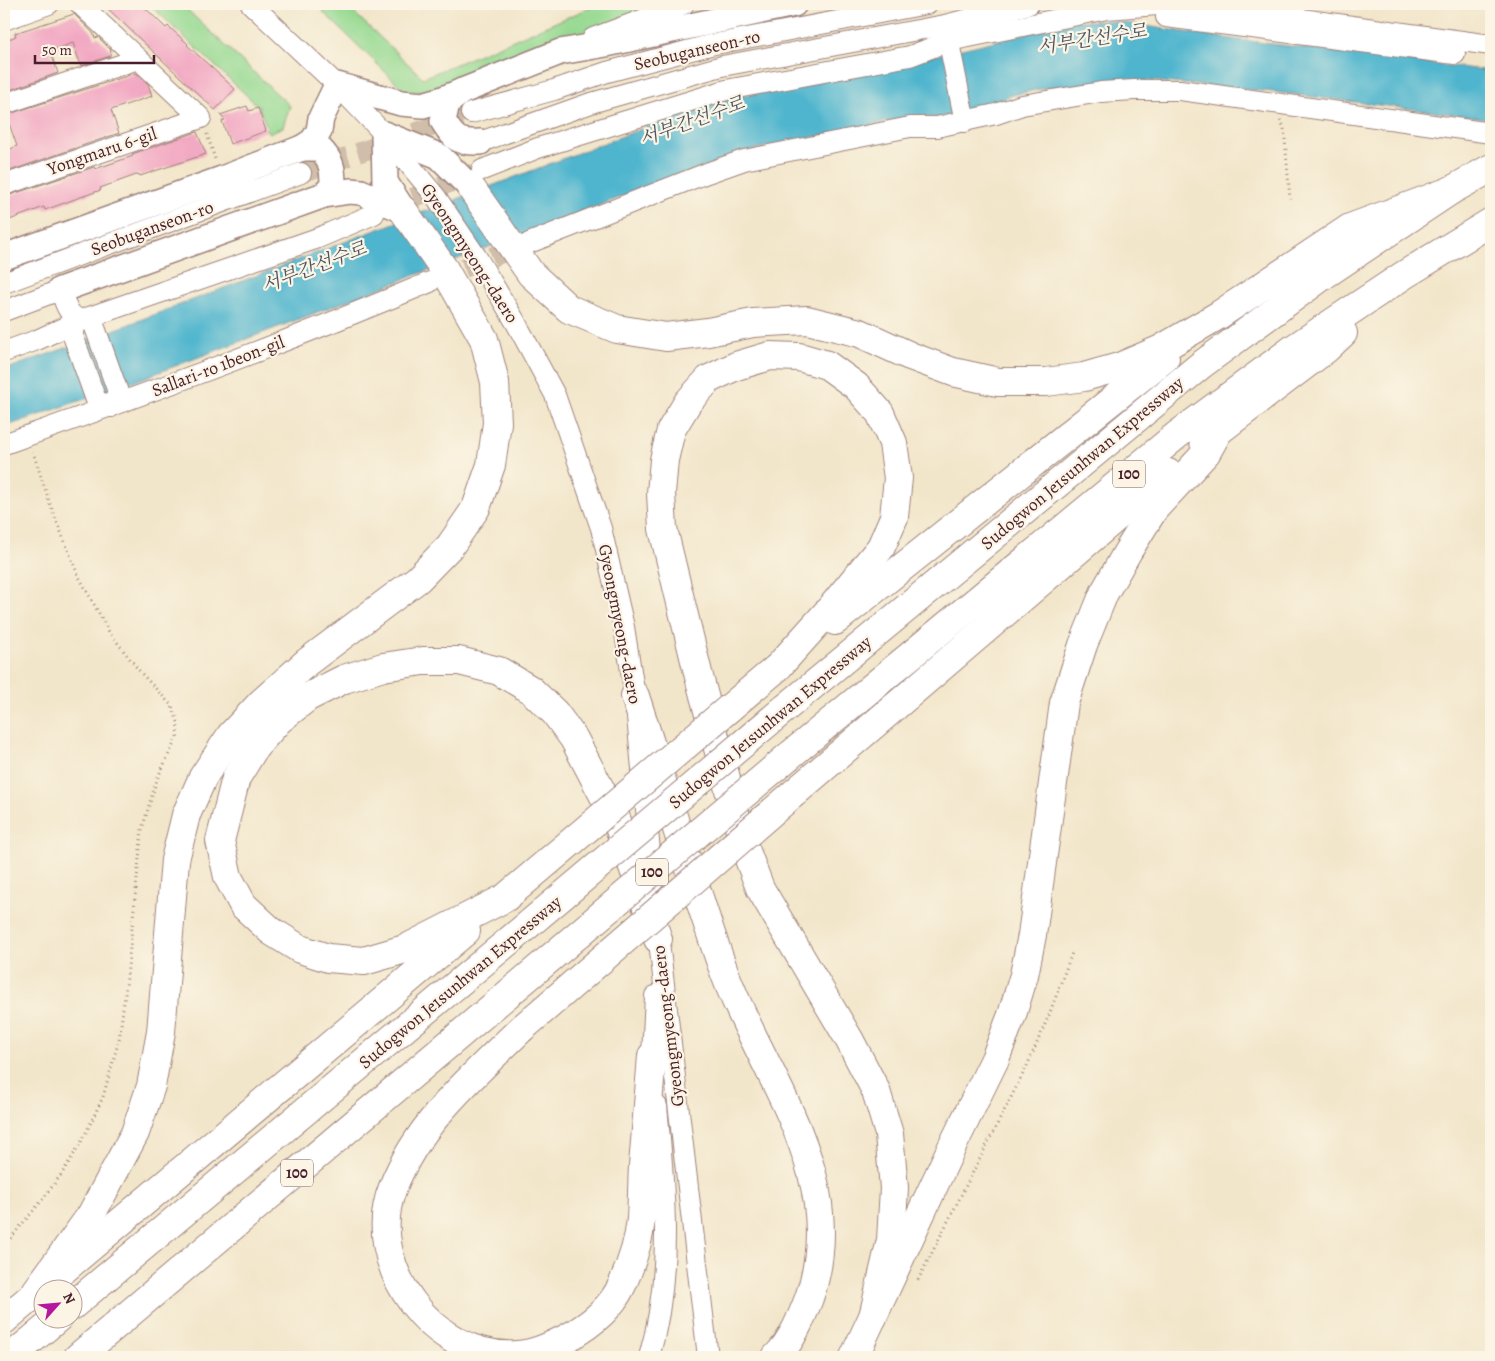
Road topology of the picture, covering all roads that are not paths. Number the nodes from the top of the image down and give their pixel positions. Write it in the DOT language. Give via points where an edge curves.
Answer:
graph roads {
  1 [pos="49,4"];
  2 [pos="80,4"];
  3 [pos="251,4"];
  4 [pos="684,4"];
  5 [pos="791,4"];
  6 [pos="927,4"];
  7 [pos="1029,4"];
  8 [pos="1157,4"];
  9 [pos="4,20"];
  10 [pos="948,39"];
  11 [pos="1491,45"];
  12 [pos="560,52"];
  13 [pos="138,59"];
  14 [pos="1491,59"];
  15 [pos="337,85"];
  16 [pos="468,101"];
  17 [pos="4,104"];
  18 [pos="964,119"];
  19 [pos="1491,133"];
  20 [pos="384,134"];
  21 [pos="480,142"];
  22 [pos="302,148"];
  23 [pos="1491,168"];
  24 [pos="301,173"];
  25 [pos="477,179"];
  26 [pos="4,185"];
  27 [pos="1450,192"];
  28 [pos="324,195"];
  29 [pos="403,210"];
  30 [pos="374,214"];
  31 [pos="1491,222"];
  32 [pos="518,243"];
  33 [pos="4,256"];
  34 [pos="437,275"];
  35 [pos="1404,276"];
  36 [pos="4,284"];
  37 [pos="60,290"];
  38 [pos="4,311"];
  39 [pos="1219,315"];
  40 [pos="82,327"];
  41 [pos="4,352"];
  42 [pos="108,400"];
  43 [pos="1219,430"];
  44 [pos="4,444"];
  45 [pos="778,667"];
  46 [pos="635,696"];
  47 [pos="505,898"];
  48 [pos="658,939"];
  49 [pos="652,1056"];
  50 [pos="45,1278"];
  51 [pos="52,1278"];
  52 [pos="32,1295"];
  53 [pos="82,1298"];
  54 [pos="873,1317"];
  55 [pos="4,1320"];
  56 [pos="46,1328"];
  57 [pos="11,1357"];
  58 [pos="78,1357"];
  59 [pos="649,1357"];
  60 [pos="708,1357"];
  61 [pos="776,1357"];
  62 [pos="854,1357"];
  1 -- 9 [label="street"];
  2 -- 13 [label="street"];
  3 -- 15 [label="street, Gyeongmyeong-daero"];
  4 -- 12 [label="street"];
  5 -- 12 [label="main road"];
  6 -- 16 [label="street, Seobuganseon-ro" via="710,45 607,72 554,90"];
  7 -- 10 [label="street"];
  8 -- 10 [label="street" via="1107,9"];
  8 -- 11 [label="street" via="1229,9"];
  8 -- 14 [label="street" via="1167,18"];
  10 -- 18 [label="street"];
  10 -- 21 [label="street" via="722,66 590,103"];
  10 -- 25 [label="street" via="910,56 726,90 538,148"];
  12 -- 16 [label="main road"];
  13 -- 17 [label="street"];
  13 -- 26 [label="street, Yongmaru 6-gil" via="201,118"];
  15 -- 16 [label="main road" via="402,103 423,105 440,100"];
  15 -- 20 [label="street, Gyeongmyeong-daero"];
  15 -- 22 [label="main road" via="321,118 319,131 313,141"];
  16 -- 21 [label="main road" via="447,103 443,121 452,136 465,143"];
  18 -- 19 [label="street" via="996,114 1022,105 1101,92 1180,90"];
  18 -- 32 [label="street" via="937,127 910,126 744,160"];
  20 -- 25 [label="main road" via="439,156"];
  20 -- 29 [label="main road" via="385,182"];
  20 -- 46 [label="street, Gyeongmyeong-daero" via="436,197 476,256 555,395 601,528 624,627"];
  21 -- 25 [label="main road" via="465,158 464,165"];
  22 -- 28 [label="main road" via="319,148 327,156 333,169 333,186"];
  22 -- 33 [label="main road"];
  23 -- 27 [label="highway, Sudogwon Je1sunhwan Expressway / 100"];
  24 -- 36 [label="street, Seobuganseon-ro"];
  25 -- 32 [label="highway"];
  27 -- 39 [label="highway" via="1350,228"];
  27 -- 53 [label="highway, Sudogwon Je1sunhwan Expressway / 100, bridge" via="1327,273 1201,365 783,710"];
  28 -- 29 [label="main road" via="361,192"];
  28 -- 37 [label="main road"];
  29 -- 34 [label="highway"];
  30 -- 40 [label="street"];
  31 -- 35 [label="highway, 100"];
  32 -- 39 [label="highway" via="532,274 569,309 617,328 666,337 753,323 807,320 860,333 953,372 998,382 1046,382 1110,370 1161,348"];
  34 -- 42 [label="street, Sallari-ro 1beon-gil" via="372,306"];
  34 -- 50 [label="highway" via="484,339 495,382 497,422 491,465 476,508 450,546 418,579 306,662 261,703 231,735 202,777 186,816 175,860 161,1032 148,1095 135,1133 91,1215"];
  35 -- 43 [label="highway" via="1326,349"];
  35 -- 58 [label="highway, 100, bridge" via="1293,350 1177,435 789,756"];
  37 -- 38 [label="street"];
  37 -- 40 [label="street" via="70,313"];
  39 -- 45 [label="highway"];
  40 -- 41 [label="street"];
  40 -- 42 [label="street"];
  42 -- 44 [label="street, Sallari-ro 1beon-gil"];
  43 -- 49 [label="highway, bridge" via="520,1030 435,1116 408,1155 392,1189 385,1220 388,1249 399,1281 414,1306 443,1332 465,1346 517,1355 544,1349 574,1334 602,1314 621,1287 634,1253 641,1221"];
  43 -- 54 [label="highway" via="1206,453 1154,509 1104,593 1082,644 1064,703 1032,934 1012,1015 995,1059"];
  45 -- 47 [label="highway, bridge"];
  45 -- 54 [label="highway" via="881,547 894,517 898,478 893,443 880,413 856,386 827,365 799,357 770,356 709,378 688,402 671,430 664,460 662,529 744,846 760,888 872,1084 889,1134 894,1188 891,1240"];
  46 -- 48 [label="street, Gyeongmyeong-daero"];
  46 -- 61 [label="highway" via="722,965 804,1147 816,1188 820,1254 814,1284 800,1323"];
  47 -- 48 [label="highway" via="406,949 364,961 328,958 300,950 271,931 243,906 228,877 220,841 236,778 255,747 279,720 308,697 344,679 383,667 423,662 459,661 499,671 531,690 556,713 574,739 617,822"];
  47 -- 51 [label="highway"];
  48 -- 49 [label="street"];
  48 -- 60 [label="street, Gyeongmyeong-daero"];
  49 -- 59 [label="street" via="664,1177 665,1255 660,1305"];
  52 -- 55 [label="highway"];
  54 -- 62 [label="highway"];
  56 -- 57 [label="highway"];
}
